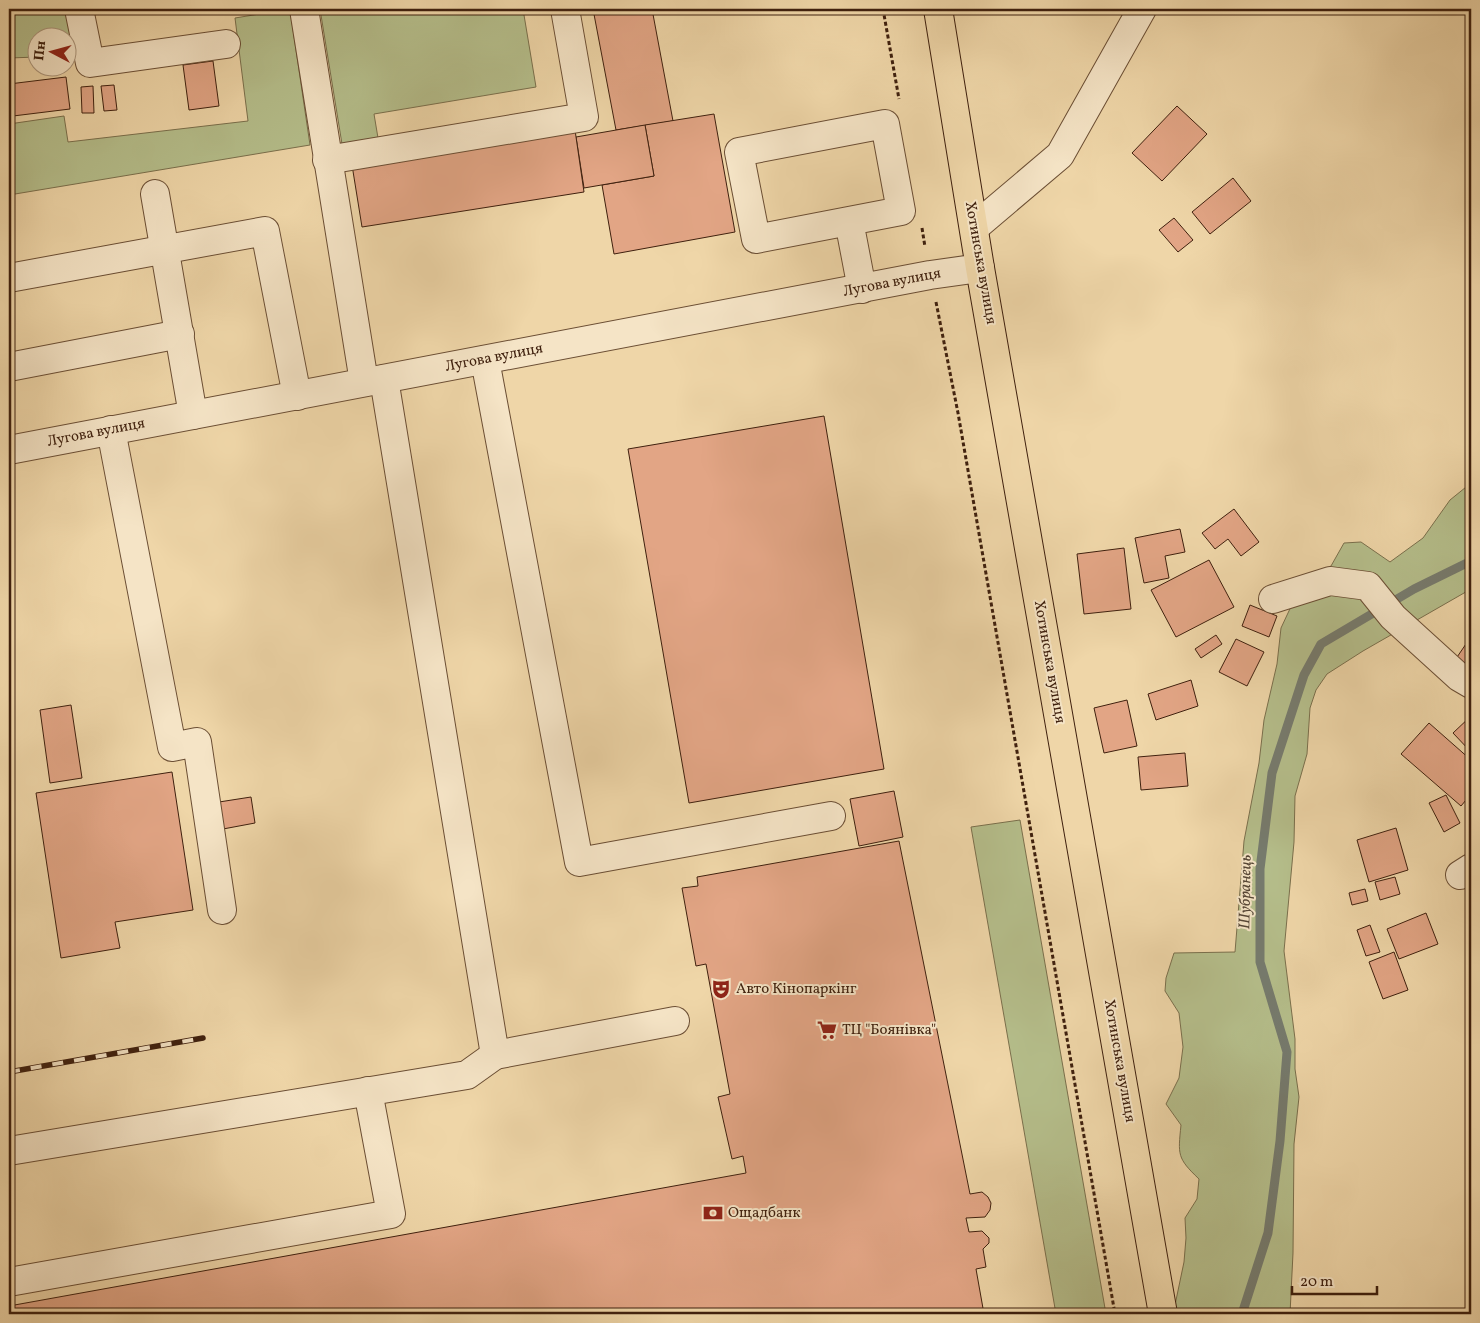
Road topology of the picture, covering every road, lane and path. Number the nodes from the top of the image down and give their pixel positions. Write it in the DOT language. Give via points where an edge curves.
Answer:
graph roads {
  1 [pos="79,9"];
  2 [pos="304,9"];
  3 [pos="564,9"];
  4 [pos="883,9"];
  5 [pos="938,9"];
  6 [pos="1142,9"];
  7 [pos="226,44"];
  8 [pos="900,104"];
  9 [pos="327,160"];
  10 [pos="155,194"];
  11 [pos="920,219"];
  12 [pos="849,221"];
  13 [pos="975,227"];
  14 [pos="165,249"];
  15 [pos="980,268"];
  16 [pos="930,275"];
  17 [pos="9,278"];
  18 [pos="862,289"];
  19 [pos="180,334"];
  20 [pos="485,360"];
  21 [pos="9,367"];
  22 [pos="374,381"];
  23 [pos="297,396"];
  24 [pos="193,415"];
  25 [pos="111,430"];
  26 [pos="9,450"];
  27 [pos="1273,599"];
  28 [pos="1471,684"];
  29 [pos="831,816"];
  30 [pos="222,910"];
  31 [pos="675,1020"];
  32 [pos="495,1055"];
  33 [pos="368,1091"];
  34 [pos="9,1151"];
  35 [pos="9,1282"];
  36 [pos="1114,1314"];
  37 [pos="1163,1314"];
  1 -- 7 [label="street" via="90,63"];
  2 -- 9 [label="street"];
  3 -- 9 [label="street" via="584,117"];
  4 -- 8 [label="path"];
  5 -- 13 [label="highway, Хотинська вулиця"];
  6 -- 13 [label="street" via="1060,155"];
  9 -- 22 [label="street"];
  10 -- 14 [label="street"];
  11 -- 16 [label="path"];
  12 -- 12 [label="street" via="901,211 884,124 739,152 756,239"];
  12 -- 18 [label="street"];
  13 -- 15 [label="highway, Хотинська вулиця"];
  14 -- 17 [label="street"];
  14 -- 19 [label="street"];
  14 -- 23 [label="street" via="265,230"];
  15 -- 16 [label="street, Лугова вулиця"];
  15 -- 37 [label="highway, Хотинська вулиця"];
  16 -- 18 [label="street, Лугова вулиця"];
  16 -- 36 [label="path" via="958,413"];
  18 -- 20 [label="street, Лугова вулиця"];
  19 -- 21 [label="street"];
  19 -- 24 [label="street"];
  20 -- 22 [label="street, Лугова вулиця"];
  20 -- 29 [label="street" via="580,862"];
  22 -- 23 [label="street, Лугова вулиця"];
  22 -- 32 [label="street"];
  23 -- 24 [label="street, Лугова вулиця"];
  24 -- 25 [label="street, Лугова вулиця"];
  25 -- 26 [label="street, Лугова вулиця"];
  25 -- 30 [label="street" via="172,747 197,742"];
  27 -- 28 [label="street" via="1330,581 1368,586 1393,617 1459,677"];
  31 -- 32 [label="street"];
  32 -- 33 [label="street" via="467,1075"];
  33 -- 34 [label="street"];
  33 -- 35 [label="street" via="391,1214"];
}
